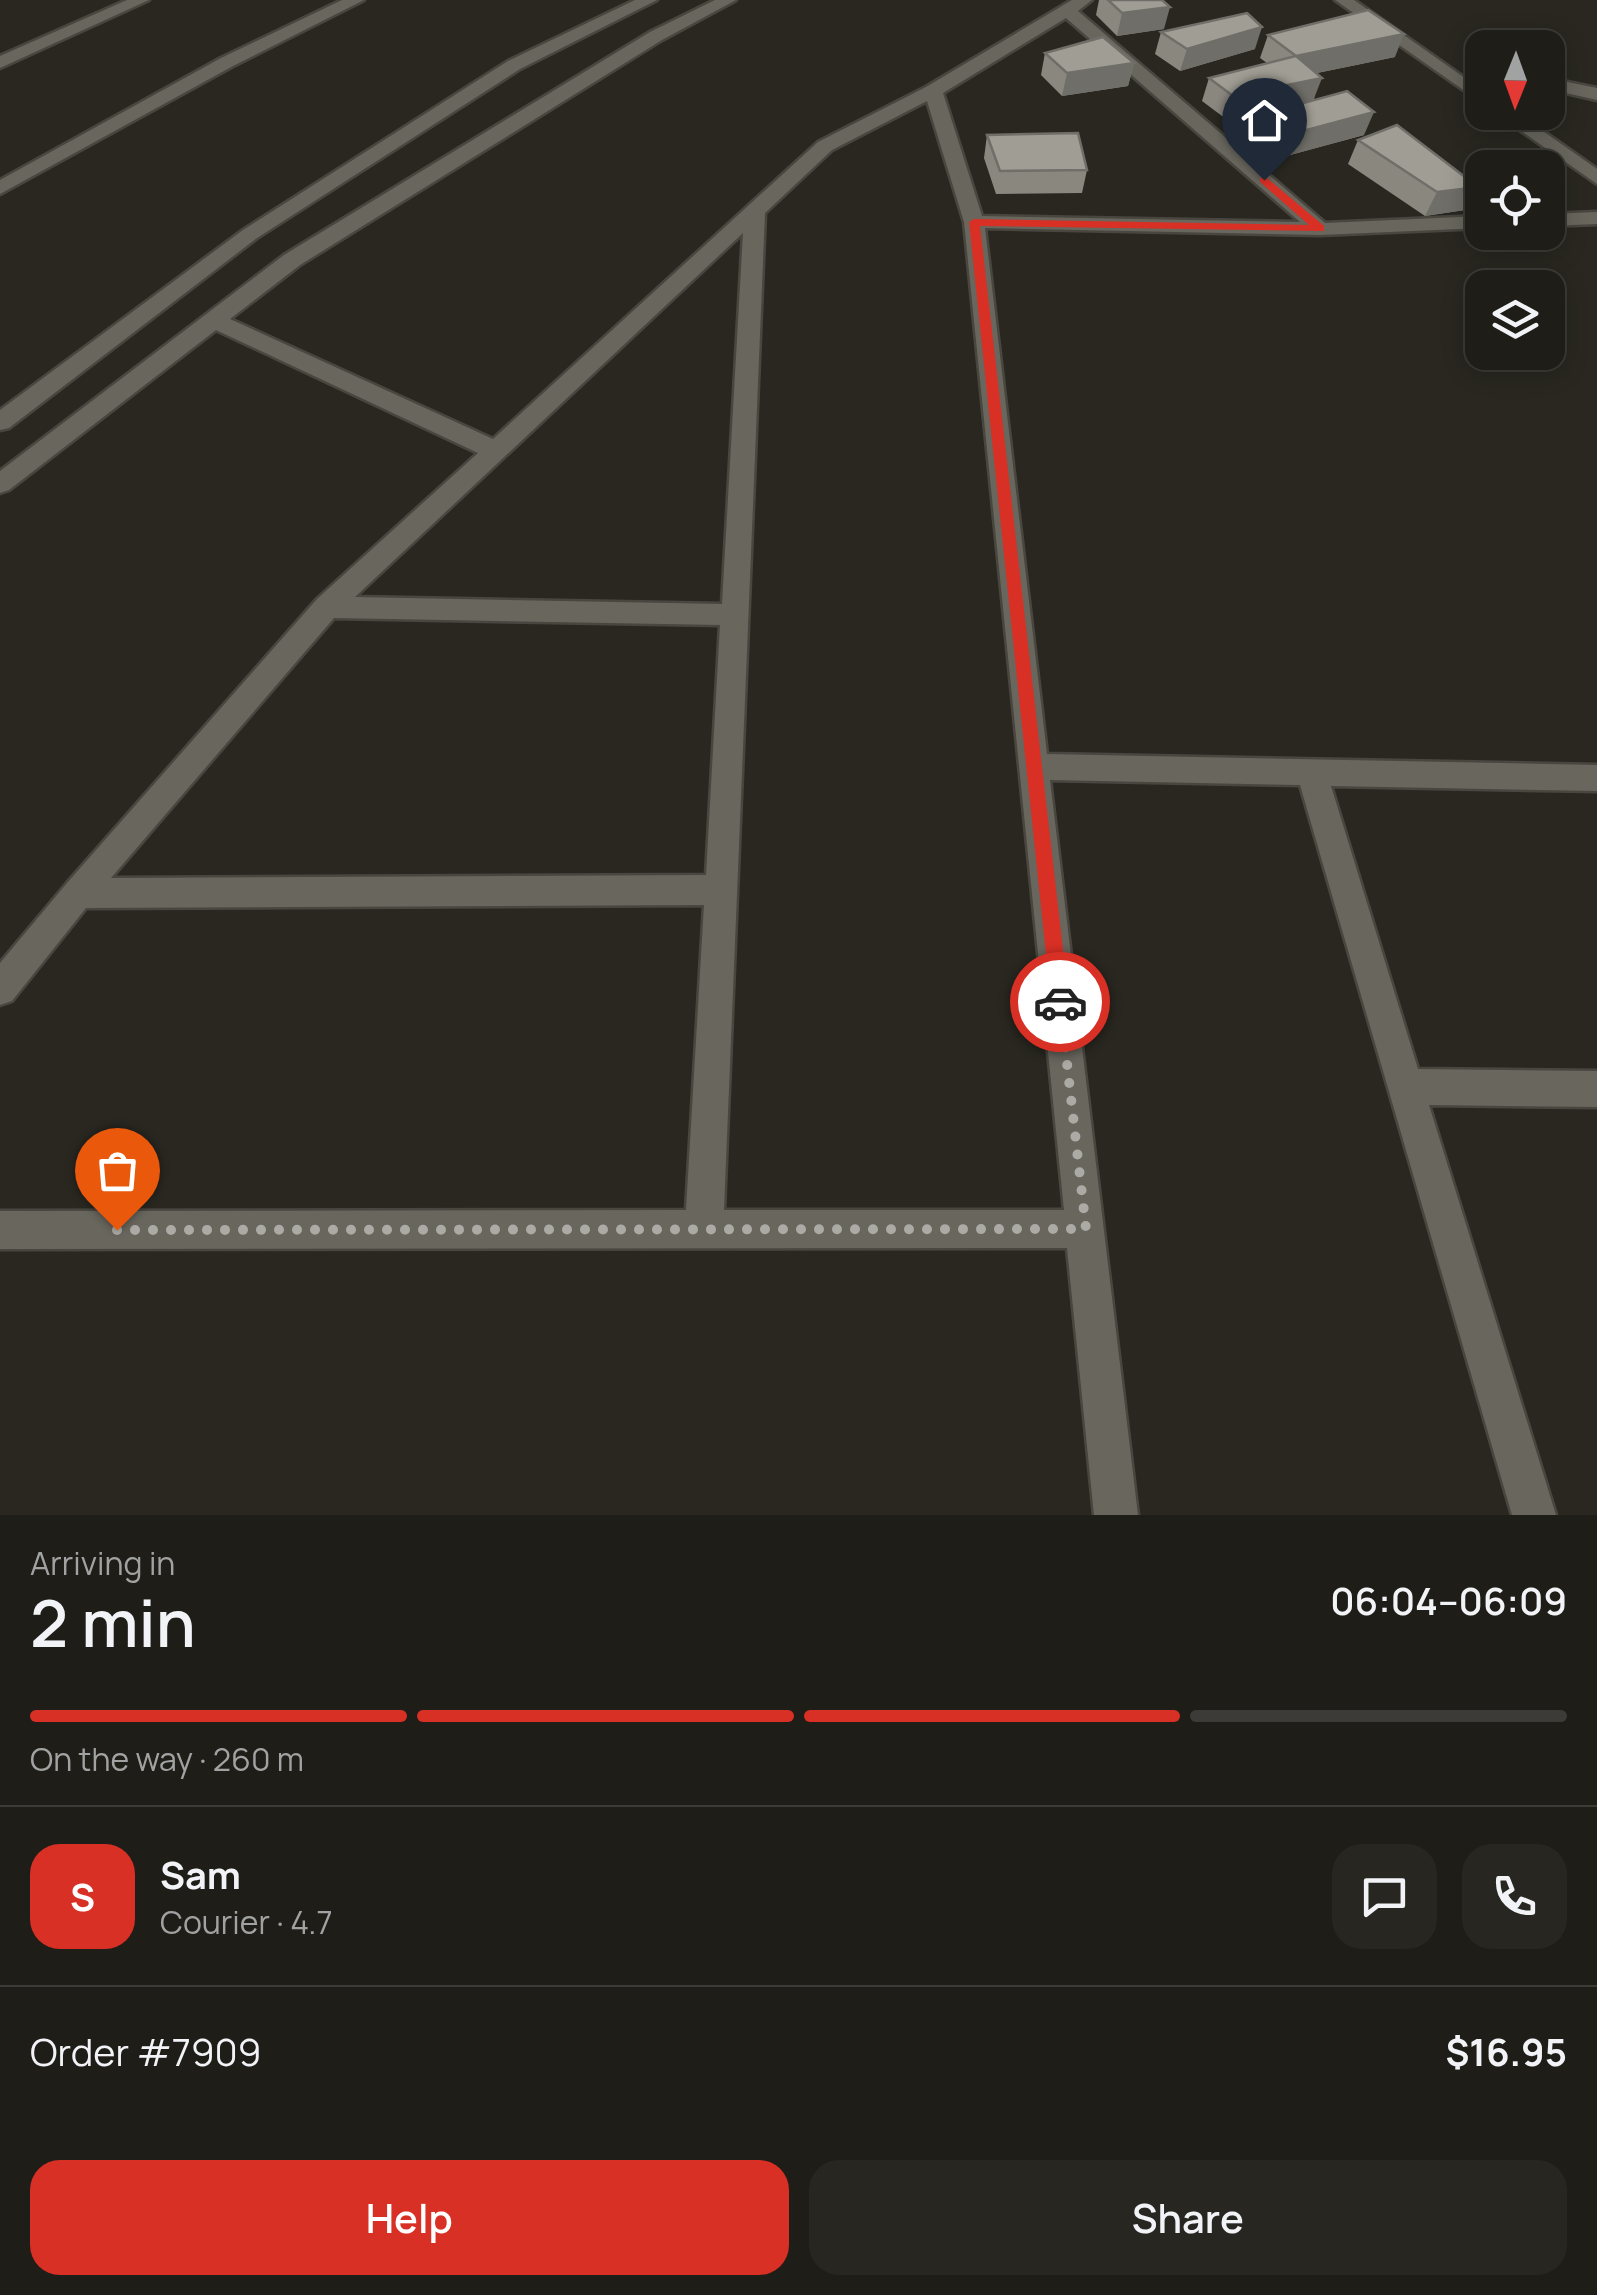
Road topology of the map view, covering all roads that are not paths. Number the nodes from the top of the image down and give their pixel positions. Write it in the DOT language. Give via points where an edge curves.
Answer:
graph roads {
  1 [pos="142,0"];
  2 [pos="356,0"];
  3 [pos="650,0"];
  4 [pos="728,0"];
  5 [pos="1343,0"];
  6 [pos="1075,4"];
  7 [pos="5,58"];
  8 [pos="1428,60"];
  9 [pos="1465,68"];
  10 [pos="1465,86"];
  11 [pos="1565,87"];
  12 [pos="933,92"];
  13 [pos="1597,94"];
  14 [pos="1529,130"];
  15 [pos="1597,178"];
  16 [pos="0,188"];
  17 [pos="755,211"];
  18 [pos="1597,218"];
  19 [pos="1565,219"];
  20 [pos="974,222"];
  21 [pos="1465,223"];
  22 [pos="1320,229"];
  23 [pos="214,320"];
  24 [pos="0,422"];
  25 [pos="496,451"];
  26 [pos="0,484"];
  27 [pos="327,607"];
  28 [pos="734,615"];
  29 [pos="1033,768"];
  30 [pos="1312,774"];
  31 [pos="1597,778"];
  32 [pos="722,890"];
  33 [pos="78,894"];
  34 [pos="0,989"];
  35 [pos="1404,1087"];
  36 [pos="1597,1089"];
  37 [pos="1086,1229"];
  38 [pos="0,1230"];
  39 [pos="704,1230"];
  40 [pos="1116,1515"];
  41 [pos="1534,1515"];
  1 -- 7 [label="street"];
  2 -- 16 [label="street" via="227,62"];
  3 -- 24 [label="street" via="514,65 250,234"];
  4 -- 23 [label="street" via="656,36 292,260"];
  5 -- 8 [label="street"];
  6 -- 12 [label="street"];
  6 -- 22 [label="street"];
  8 -- 9 [label="street"];
  8 -- 10 [label="street"];
  11 -- 13 [label="street"];
  12 -- 17 [label="street" via="825,146"];
  12 -- 20 [label="street"];
  14 -- 15 [label="street"];
  17 -- 25 [label="street"];
  17 -- 28 [label="street"];
  18 -- 19 [label="street"];
  20 -- 22 [label="street"];
  20 -- 29 [label="street"];
  21 -- 22 [label="street"];
  23 -- 25 [label="street"];
  23 -- 26 [label="street"];
  25 -- 27 [label="street"];
  27 -- 28 [label="street"];
  27 -- 33 [label="street"];
  28 -- 32 [label="street"];
  29 -- 30 [label="street"];
  29 -- 37 [label="street"];
  30 -- 31 [label="street"];
  30 -- 35 [label="street"];
  32 -- 33 [label="street"];
  32 -- 39 [label="street"];
  33 -- 34 [label="street"];
  35 -- 36 [label="street"];
  35 -- 41 [label="street"];
  37 -- 39 [label="street"];
  37 -- 40 [label="street"];
  38 -- 39 [label="street"];
}
